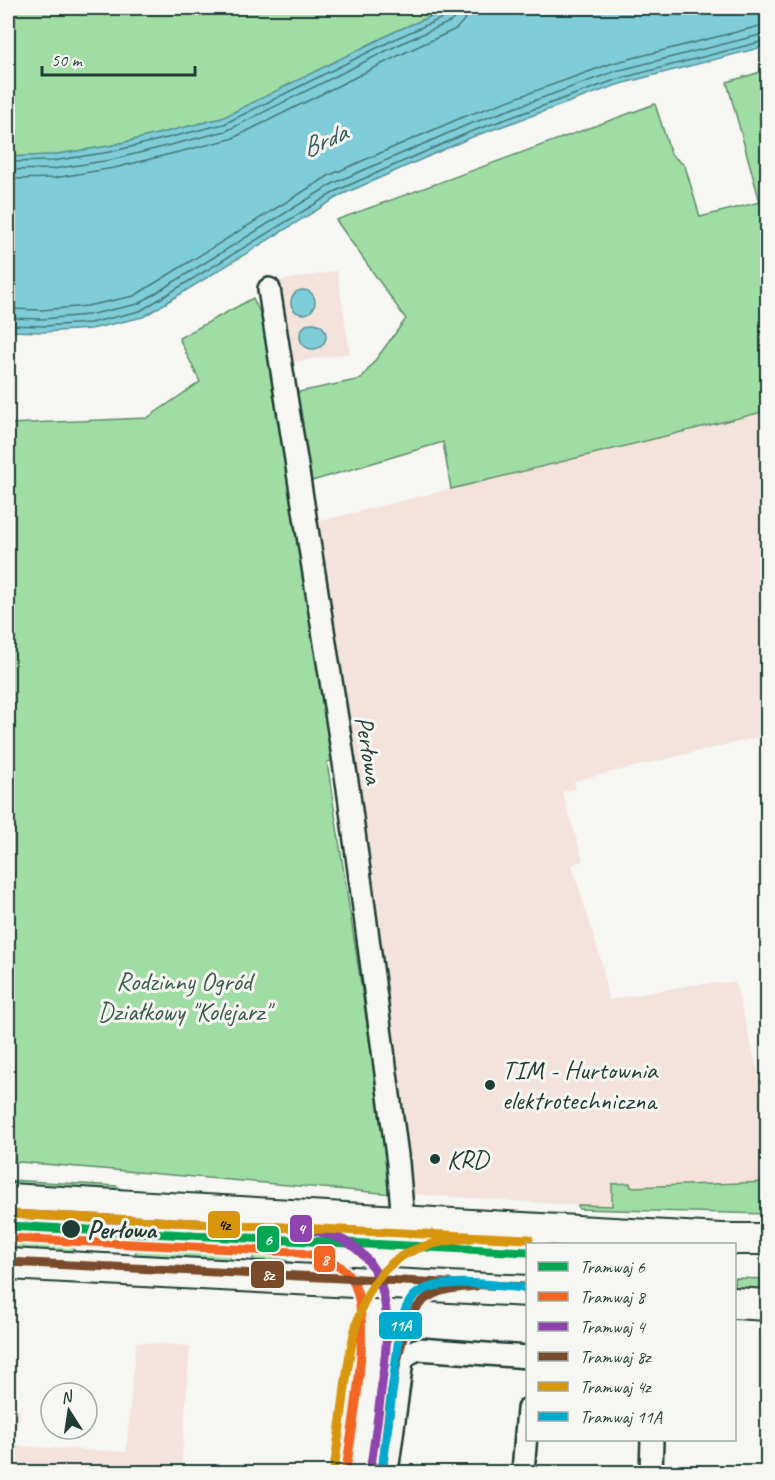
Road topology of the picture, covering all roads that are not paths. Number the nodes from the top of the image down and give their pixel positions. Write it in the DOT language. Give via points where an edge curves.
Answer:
graph roads {
  1 [pos="269,290"];
  2 [pos="8,1199"];
  3 [pos="403,1221"];
  4 [pos="768,1239"];
  5 [pos="8,1264"];
  6 [pos="526,1291"];
  7 [pos="736,1303"];
  8 [pos="768,1305"];
  9 [pos="526,1357"];
  10 [pos="526,1435"];
  11 [pos="652,1441"];
  12 [pos="387,1473"];
  13 [pos="523,1473"];
  14 [pos="651,1473"];
  1 -- 3 [label="street, Perłowa" via="348,788 399,1162"];
  2 -- 3 [label="main road"];
  3 -- 4 [label="main road"];
  5 -- 6 [label="main road"];
  7 -- 8 [label="main road"];
  9 -- 12 [label="street" via="438,1349 409,1353 402,1361"];
  10 -- 13 [label="street"];
  11 -- 14 [label="street"];
}
